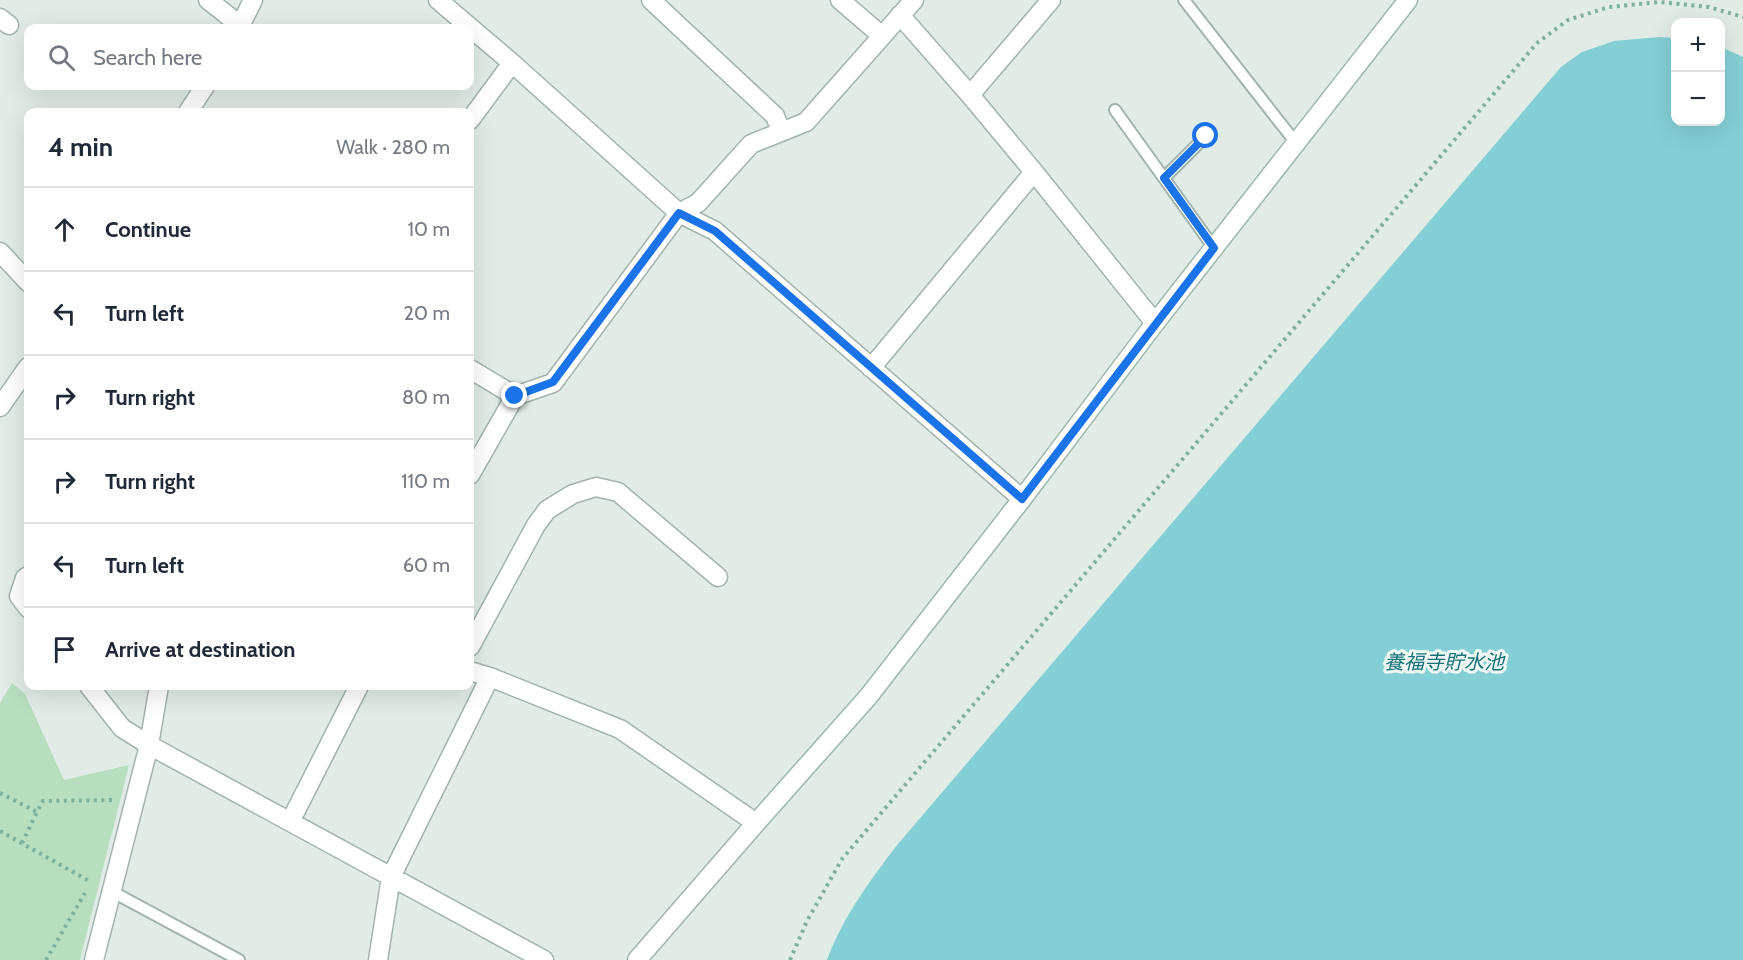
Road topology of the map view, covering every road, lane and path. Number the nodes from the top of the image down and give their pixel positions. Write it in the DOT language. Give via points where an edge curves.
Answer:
graph roads {
  1 [pos="208,0"];
  2 [pos="253,0"];
  3 [pos="438,0"];
  4 [pos="651,0"];
  5 [pos="840,0"];
  6 [pos="914,0"];
  7 [pos="1051,0"];
  8 [pos="1184,0"];
  9 [pos="1408,0"];
  10 [pos="900,15"];
  11 [pos="1743,17"];
  12 [pos="236,24"];
  13 [pos="241,24"];
  14 [pos="466,24"];
  15 [pos="474,31"];
  16 [pos="882,36"];
  17 [pos="512,63"];
  18 [pos="202,90"];
  19 [pos="970,95"];
  20 [pos="191,108"];
  21 [pos="1116,110"];
  22 [pos="474,115"];
  23 [pos="781,131"];
  24 [pos="1206,136"];
  25 [pos="1296,143"];
  26 [pos="1034,172"];
  27 [pos="1164,178"];
  28 [pos="679,213"];
  29 [pos="1214,248"];
  30 [pos="0,252"];
  31 [pos="24,278"];
  32 [pos="1155,323"];
  33 [pos="871,368"];
  34 [pos="474,371"];
  35 [pos="24,373"];
  36 [pos="515,396"];
  37 [pos="0,407"];
  38 [pos="474,469"];
  39 [pos="1022,499"];
  40 [pos="718,577"];
  41 [pos="24,581"];
  42 [pos="24,603"];
  43 [pos="474,640"];
  44 [pos="474,672"];
  45 [pos="490,677"];
  46 [pos="92,690"];
  47 [pos="158,690"];
  48 [pos="357,690"];
  49 [pos="149,745"];
  50 [pos="0,793"];
  51 [pos="135,799"];
  52 [pos="37,812"];
  53 [pos="290,822"];
  54 [pos="756,824"];
  55 [pos="0,831"];
  56 [pos="22,843"];
  57 [pos="391,877"];
  58 [pos="111,891"];
  59 [pos="46,960"];
  60 [pos="94,960"];
  61 [pos="239,960"];
  62 [pos="378,960"];
  63 [pos="544,960"];
  64 [pos="637,960"];
  65 [pos="790,960"];
  1 -- 12 [label="street"];
  2 -- 13 [label="street"];
  3 -- 14 [label="street"];
  4 -- 23 [label="street" via="775,116"];
  5 -- 16 [label="street"];
  6 -- 10 [label="street"];
  7 -- 19 [label="street"];
  8 -- 25 [label="lane"];
  9 -- 25 [label="street"];
  10 -- 16 [label="street"];
  10 -- 19 [label="street"];
  11 -- 65 [label="path" via="1709,7 1659,2 1609,6 1568,20 1537,43 842,858"];
  15 -- 17 [label="street"];
  16 -- 23 [label="street" via="806,122"];
  17 -- 22 [label="street"];
  17 -- 28 [label="street"];
  18 -- 20 [label="street"];
  19 -- 26 [label="street"];
  21 -- 27 [label="lane"];
  23 -- 28 [label="street" via="751,144 698,203"];
  24 -- 27 [label="lane"];
  25 -- 29 [label="street"];
  26 -- 32 [label="street"];
  26 -- 33 [label="street"];
  27 -- 29 [label="lane"];
  28 -- 33 [label="street" via="715,231"];
  28 -- 36 [label="street" via="553,382"];
  29 -- 32 [label="street"];
  30 -- 31 [label="street"];
  32 -- 39 [label="street"];
  33 -- 39 [label="street"];
  34 -- 36 [label="street"];
  35 -- 37 [label="street"];
  36 -- 38 [label="street"];
  39 -- 54 [label="street" via="867,697"];
  40 -- 43 [label="street" via="618,492 596,487 573,494 547,510"];
  41 -- 42 [label="street" via="19,597"];
  44 -- 45 [label="street"];
  45 -- 54 [label="street" via="620,729"];
  45 -- 57 [label="street"];
  46 -- 49 [label="street" via="123,728"];
  47 -- 49 [label="street"];
  48 -- 53 [label="street"];
  49 -- 51 [label="street"];
  49 -- 53 [label="street"];
  50 -- 52 [label="path"];
  51 -- 52 [label="path" via="43,801"];
  51 -- 58 [label="street"];
  52 -- 56 [label="path"];
  53 -- 57 [label="street"];
  54 -- 64 [label="street"];
  55 -- 56 [label="path"];
  56 -- 59 [label="path" via="92,882"];
  57 -- 62 [label="street"];
  57 -- 63 [label="street"];
  58 -- 60 [label="street"];
  58 -- 61 [label="lane"];
}
